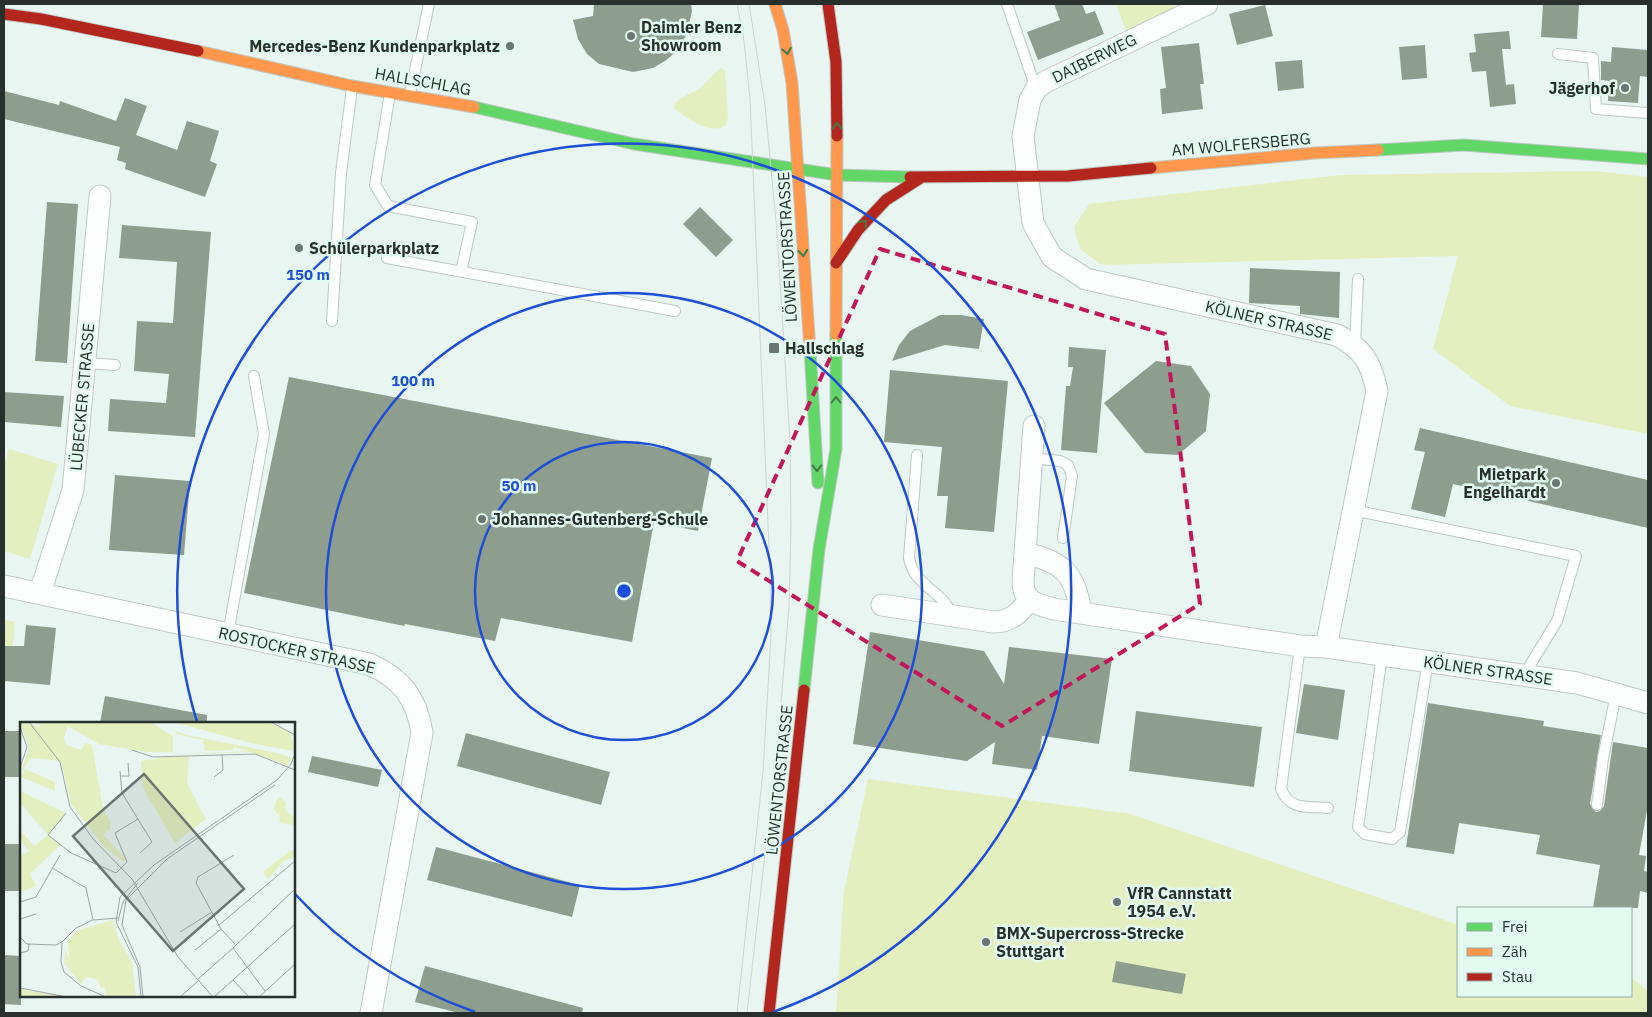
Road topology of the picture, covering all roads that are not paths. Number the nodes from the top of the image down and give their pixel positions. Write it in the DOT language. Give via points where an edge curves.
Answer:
graph roads {
  1 [pos="429,4"];
  2 [pos="775,4"];
  3 [pos="828,4"];
  4 [pos="1007,4"];
  5 [pos="1207,4"];
  6 [pos="4,14"];
  7 [pos="1558,54"];
  8 [pos="352,86"];
  9 [pos="1036,88"];
  10 [pos="390,92"];
  11 [pos="410,95"];
  12 [pos="1648,113"];
  13 [pos="1648,159"];
  14 [pos="798,170"];
  15 [pos="837,174"];
  16 [pos="922,177"];
  17 [pos="1026,177"];
  18 [pos="100,196"];
  19 [pos="387,258"];
  20 [pos="836,263"];
  21 [pos="461,272"];
  22 [pos="1358,280"];
  23 [pos="675,311"];
  24 [pos="332,321"];
  25 [pos="1355,345"];
  26 [pos="85,363"];
  27 [pos="115,365"];
  28 [pos="254,376"];
  29 [pos="1034,426"];
  30 [pos="917,455"];
  31 [pos="1032,458"];
  32 [pos="1353,510"];
  33 [pos="1063,538"];
  34 [pos="819,549"];
  35 [pos="1025,553"];
  36 [pos="4,586"];
  37 [pos="40,593"];
  38 [pos="1029,600"];
  39 [pos="882,605"];
  40 [pos="1081,613"];
  41 [pos="952,616"];
  42 [pos="228,634"];
  43 [pos="1300,646"];
  44 [pos="1326,647"];
  45 [pos="1382,655"];
  46 [pos="1428,661"];
  47 [pos="1524,675"];
  48 [pos="1616,694"];
  49 [pos="1648,702"];
  50 [pos="1597,805"];
  51 [pos="1328,808"];
  52 [pos="371,1013"];
  53 [pos="769,1013"];
  1 -- 11 [label="lane"];
  2 -- 14 [label="main road, LÖWENTORSTRASSE, one-way" via="793,89"];
  15 -- 3 [label="main road, LÖWENTORSTRASSE, one-way" via="836,62"];
  4 -- 9 [label="lane"];
  5 -- 9 [label="street, DAIBERWEG"];
  6 -- 8 [label="main road, HALLSCHLAG" via="260,64"];
  7 -- 12 [label="lane" via="1593,58 1596,109"];
  8 -- 10 [label="main road, HALLSCHLAG"];
  8 -- 24 [label="lane" via="341,173"];
  9 -- 17 [label="street, DAIBERWEG" via="1030,100 1024,136"];
  10 -- 11 [label="main road, HALLSCHLAG"];
  10 -- 21 [label="lane" via="375,185 388,206 472,222"];
  11 -- 14 [label="main road, HALLSCHLAG" via="634,144"];
  13 -- 17 [label="main road, AM WOLFERSBERG" via="1464,145 1315,153"];
  14 -- 15 [label="main road, HALLSCHLAG"];
  14 -- 34 [label="main road, LÖWENTORSTRASSE, one-way" via="817,446"];
  15 -- 16 [label="main road, AM WOLFERSBERG"];
  15 -- 20 [label="main road, LÖWENTORSTRASSE"];
  16 -- 17 [label="main road, AM WOLFERSBERG"];
  20 -- 16 [label="main road, one-way" via="858,230 886,200"];
  17 -- 25 [label="street, KÖLNER STRASSE" via="1033,223 1052,257 1086,279 1337,335"];
  18 -- 26 [label="street, LÜBECKER STRASSE"];
  19 -- 21 [label="lane"];
  34 -- 20 [label="main road, LÖWENTORSTRASSE, one-way" via="836,449"];
  21 -- 23 [label="lane"];
  22 -- 25 [label="lane"];
  25 -- 32 [label="street, KÖLNER STRASSE" via="1372,368 1378,391"];
  26 -- 27 [label="lane"];
  26 -- 37 [label="street, LÜBECKER STRASSE" via="73,490"];
  28 -- 42 [label="lane" via="264,434"];
  29 -- 31 [label="street"];
  30 -- 41 [label="lane" via="908,558 911,572 947,603"];
  31 -- 33 [label="lane" via="1060,460 1068,465 1072,476"];
  31 -- 35 [label="street"];
  32 -- 44 [label="street, KÖLNER STRASSE"];
  32 -- 47 [label="lane" via="1576,556 1557,620"];
  34 -- 53 [label="main road, LÖWENTORSTRASSE"];
  35 -- 38 [label="street" via="1023,589"];
  35 -- 40 [label="street" via="1058,564 1073,580"];
  36 -- 37 [label="street, ROSTOCKER STRASSE"];
  37 -- 42 [label="street, ROSTOCKER STRASSE"];
  38 -- 40 [label="street, KÖLNER STRASSE" via="1054,609"];
  38 -- 41 [label="street" via="1022,610 1005,622"];
  39 -- 41 [label="street"];
  40 -- 43 [label="street, KÖLNER STRASSE"];
  42 -- 52 [label="street, ROSTOCKER STRASSE" via="369,664 396,680 413,700 420,716 422,733"];
  43 -- 44 [label="street, KÖLNER STRASSE"];
  43 -- 51 [label="lane" via="1281,789 1290,803"];
  44 -- 45 [label="street, KÖLNER STRASSE"];
  45 -- 46 [label="street, KÖLNER STRASSE"];
  45 -- 46 [label="lane" via="1358,827 1365,834 1392,839 1400,832"];
  46 -- 47 [label="street, KÖLNER STRASSE"];
  47 -- 48 [label="street, KÖLNER STRASSE" via="1577,682"];
  48 -- 49 [label="street, KÖLNER STRASSE"];
  48 -- 50 [label="lane"];
}
